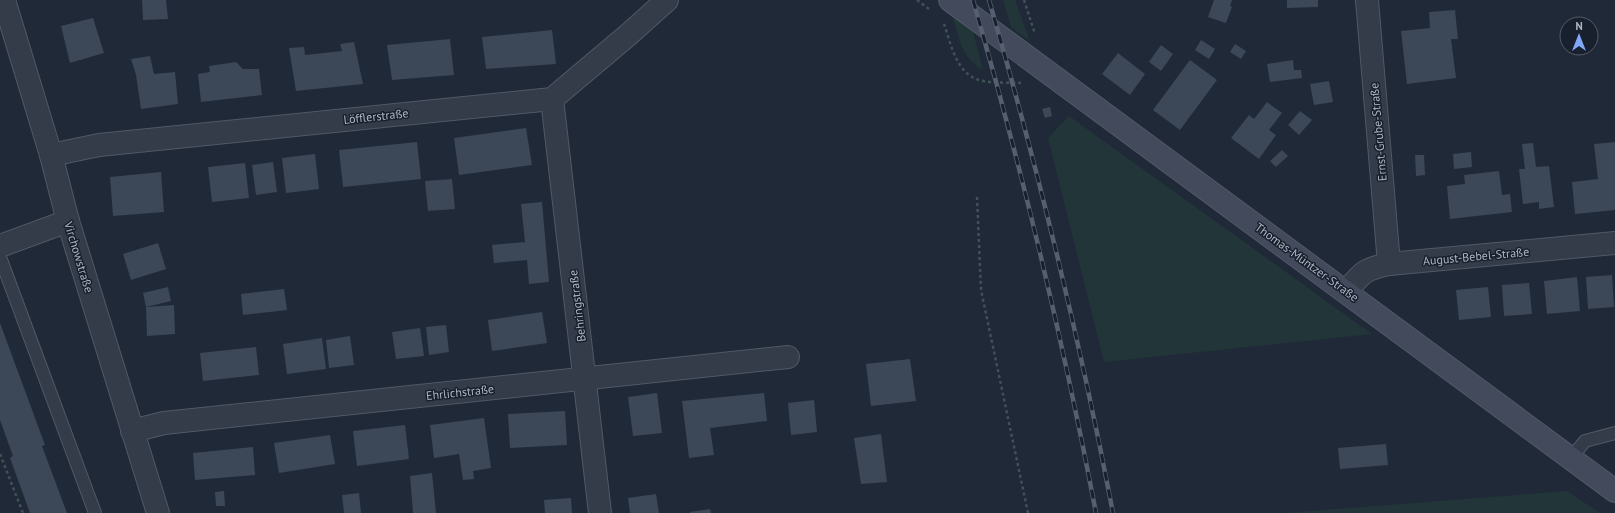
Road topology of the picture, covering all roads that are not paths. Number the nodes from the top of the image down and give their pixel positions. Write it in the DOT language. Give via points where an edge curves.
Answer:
graph roads {
  1 [pos="4,0"];
  2 [pos="666,0"];
  3 [pos="1367,0"];
  4 [pos="942,6"];
  5 [pos="7,41"];
  6 [pos="552,98"];
  7 [pos="51,156"];
  8 [pos="68,220"];
  9 [pos="1615,243"];
  10 [pos="0,246"];
  11 [pos="0,257"];
  12 [pos="1389,264"];
  13 [pos="1347,291"];
  14 [pos="788,357"];
  15 [pos="585,379"];
  16 [pos="132,431"];
  17 [pos="1615,433"];
  18 [pos="1572,458"];
  19 [pos="1615,491"];
  20 [pos="95,513"];
  21 [pos="158,513"];
  22 [pos="600,513"];
  1 -- 5 [label="street, Virchowstraße"];
  2 -- 6 [label="street"];
  3 -- 12 [label="street, Ernst-Grube-Straße"];
  4 -- 13 [label="main road, Thomas-Müntzer-Straße" via="999,35"];
  5 -- 7 [label="street, Virchowstraße"];
  6 -- 7 [label="street, Löfflerstraße" via="99,145"];
  6 -- 15 [label="street, Behringstraße"];
  7 -- 8 [label="street, Virchowstraße"];
  8 -- 10 [label="street"];
  8 -- 16 [label="street, Virchowstraße"];
  9 -- 12 [label="street, August-Bebel-Straße"];
  11 -- 20 [label="lane"];
  12 -- 13 [label="street, August-Bebel-Straße" via="1370,268 1359,276"];
  13 -- 18 [label="main road, Thomas-Müntzer-Straße"];
  14 -- 15 [label="street, Ehrlichstraße"];
  15 -- 16 [label="street, Ehrlichstraße" via="164,423"];
  15 -- 22 [label="street, Behringstraße"];
  16 -- 21 [label="street, Virchowstraße"];
  17 -- 18 [label="lane" via="1585,441"];
  18 -- 19 [label="main road, Thomas-Müntzer-Straße"];
}
